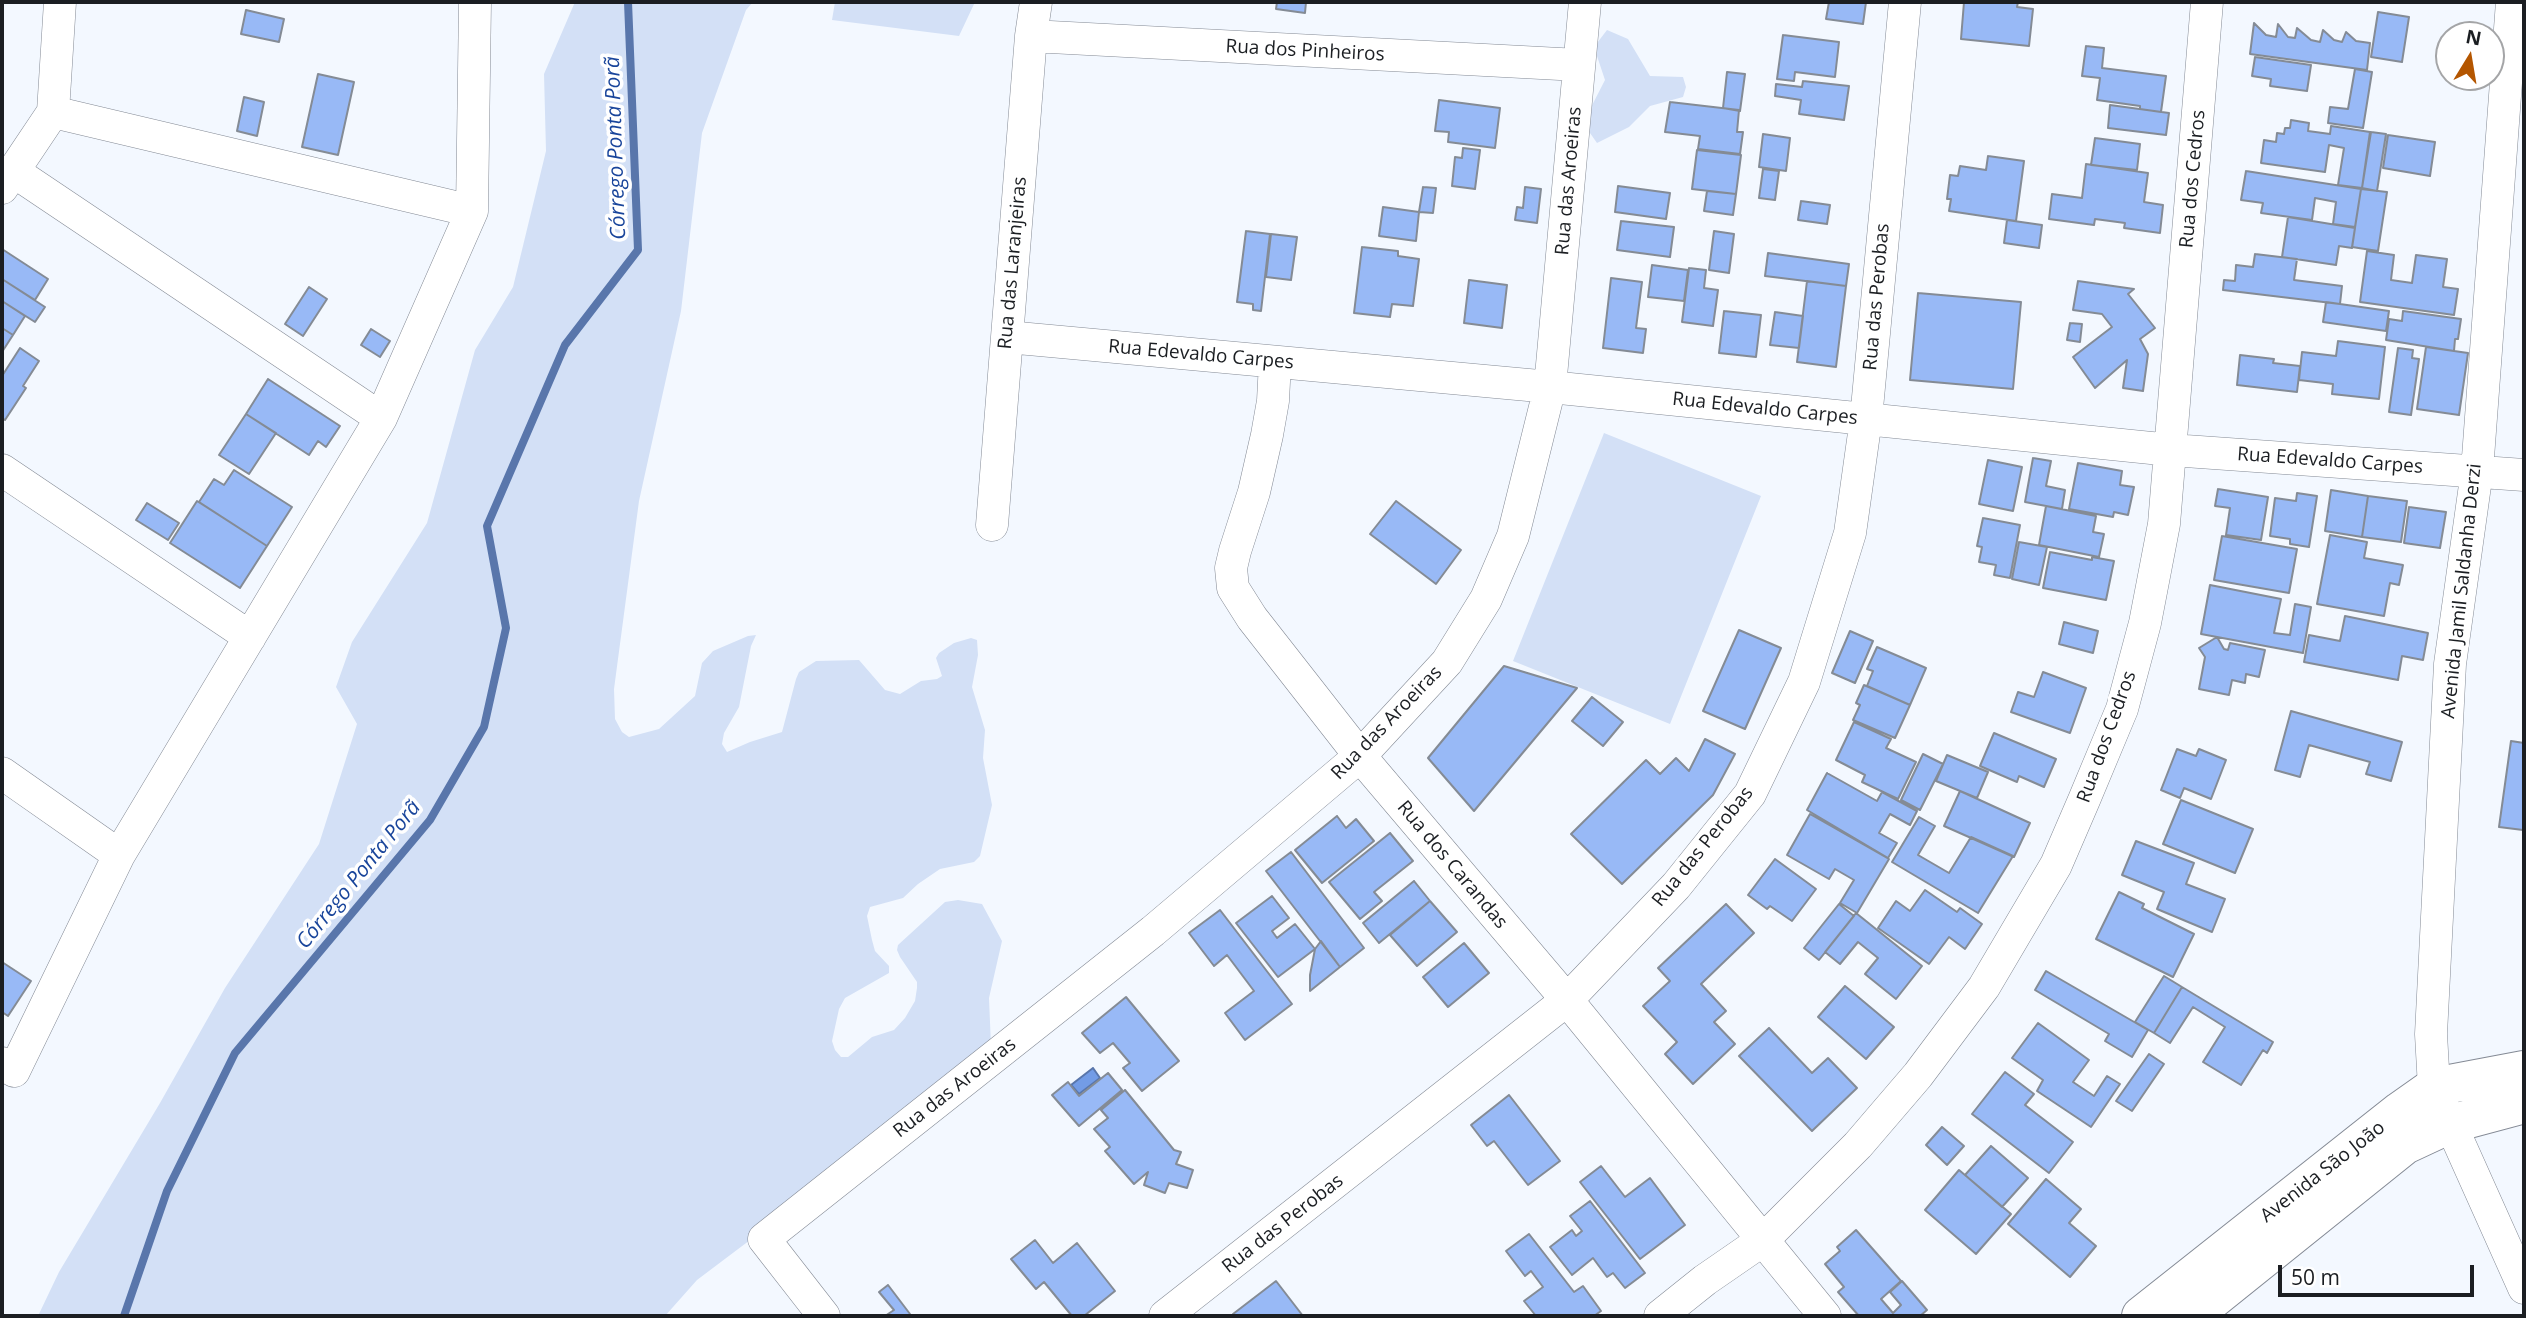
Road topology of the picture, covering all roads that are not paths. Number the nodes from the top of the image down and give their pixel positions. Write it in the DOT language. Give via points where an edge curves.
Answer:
graph roads {
  1 [pos="60,2"];
  2 [pos="475,2"];
  3 [pos="1036,2"];
  4 [pos="1585,2"];
  5 [pos="1905,2"];
  6 [pos="2207,2"];
  7 [pos="2512,2"];
  8 [pos="1031,36"];
  9 [pos="1579,65"];
  10 [pos="52,112"];
  11 [pos="8,180"];
  12 [pos="471,211"];
  13 [pos="1007,337"];
  14 [pos="1275,362"];
  15 [pos="1550,387"];
  16 [pos="381,418"];
  17 [pos="1866,419"];
  18 [pos="2171,450"];
  19 [pos="2,470"];
  20 [pos="2477,471"];
  21 [pos="2524,475"];
  22 [pos="992,525"];
  23 [pos="250,637"];
  24 [pos="1360,756"];
  25 [pos="2,773"];
  26 [pos="119,855"];
  27 [pos="1567,1000"];
  28 [pos="2,1063"];
  29 [pos="2524,1070"];
  30 [pos="2434,1087"];
  31 [pos="2524,1104"];
  32 [pos="2450,1124"];
  33 [pos="1763,1240"];
  34 [pos="2524,1288"];
  35 [pos="2186,1307"];
  36 [pos="824,1316"];
  37 [pos="1165,1316"];
  38 [pos="1660,1316"];
  39 [pos="1825,1316"];
  40 [pos="2141,1316"];
  1 -- 10 [label="street"];
  2 -- 12 [label="street"];
  3 -- 8 [label="street, Rua das Laranjeiras"];
  4 -- 9 [label="street, Rua das Aroeiras"];
  5 -- 17 [label="street, Rua das Perobas"];
  6 -- 18 [label="street, Rua dos Cedros"];
  7 -- 20 [label="street, Avenida Jamil Saldanha Derzi"];
  8 -- 9 [label="street, Rua dos Pinheiros"];
  8 -- 13 [label="street, Rua das Laranjeiras"];
  9 -- 15 [label="street, Rua das Aroeiras"];
  10 -- 11 [label="street"];
  10 -- 12 [label="street"];
  11 -- 16 [label="street"];
  12 -- 16 [label="street"];
  13 -- 14 [label="street, Rua Edevaldo Carpes"];
  13 -- 22 [label="street, Rua das Laranjeiras"];
  14 -- 15 [label="street, Rua Edevaldo Carpes"];
  14 -- 24 [label="street, Rua dos Carandas" via="1267,435 1231,568 1233,588"];
  15 -- 17 [label="street, Rua Edevaldo Carpes"];
  15 -- 24 [label="street, Rua das Aroeiras" via="1513,536 1486,599 1447,662"];
  16 -- 23 [label="street"];
  17 -- 18 [label="street, Rua Edevaldo Carpes"];
  17 -- 27 [label="street, Rua das Perobas" via="1850,533 1804,682 1750,794 1676,886"];
  18 -- 20 [label="street, Rua Edevaldo Carpes"];
  18 -- 33 [label="street, Rua dos Cedros" via="2164,524 2122,709 2056,865 1984,987 1918,1075 1858,1144"];
  19 -- 23 [label="street"];
  20 -- 21 [label="street, Rua Edevaldo Carpes"];
  20 -- 30 [label="street, Avenida Jamil Saldanha Derzi" via="2450,664 2431,1034"];
  23 -- 26 [label="street"];
  24 -- 27 [label="street, Rua dos Carandas"];
  24 -- 36 [label="street, Rua das Aroeiras" via="1153,931 764,1239"];
  25 -- 26 [label="street"];
  26 -- 28 [label="street" via="14,1071"];
  27 -- 33 [label="street, Rua dos Carandas"];
  27 -- 37 [label="street, Rua das Perobas"];
  29 -- 30 [label="street, Avenida São João"];
  30 -- 32 [label="street, Avenida Jamil Saldanha Derzi"];
  30 -- 35 [label="street, Avenida São João" via="2400,1111"];
  31 -- 32 [label="street, Avenida São João"];
  32 -- 34 [label="street, Avenida Jamil Saldanha Derzi"];
  32 -- 35 [label="street, Avenida São João" via="2405,1145"];
  33 -- 38 [label="street, Rua dos Cedros"];
  33 -- 39 [label="street, Rua dos Carandas"];
  35 -- 40 [label="street, Avenida São João"];
}
